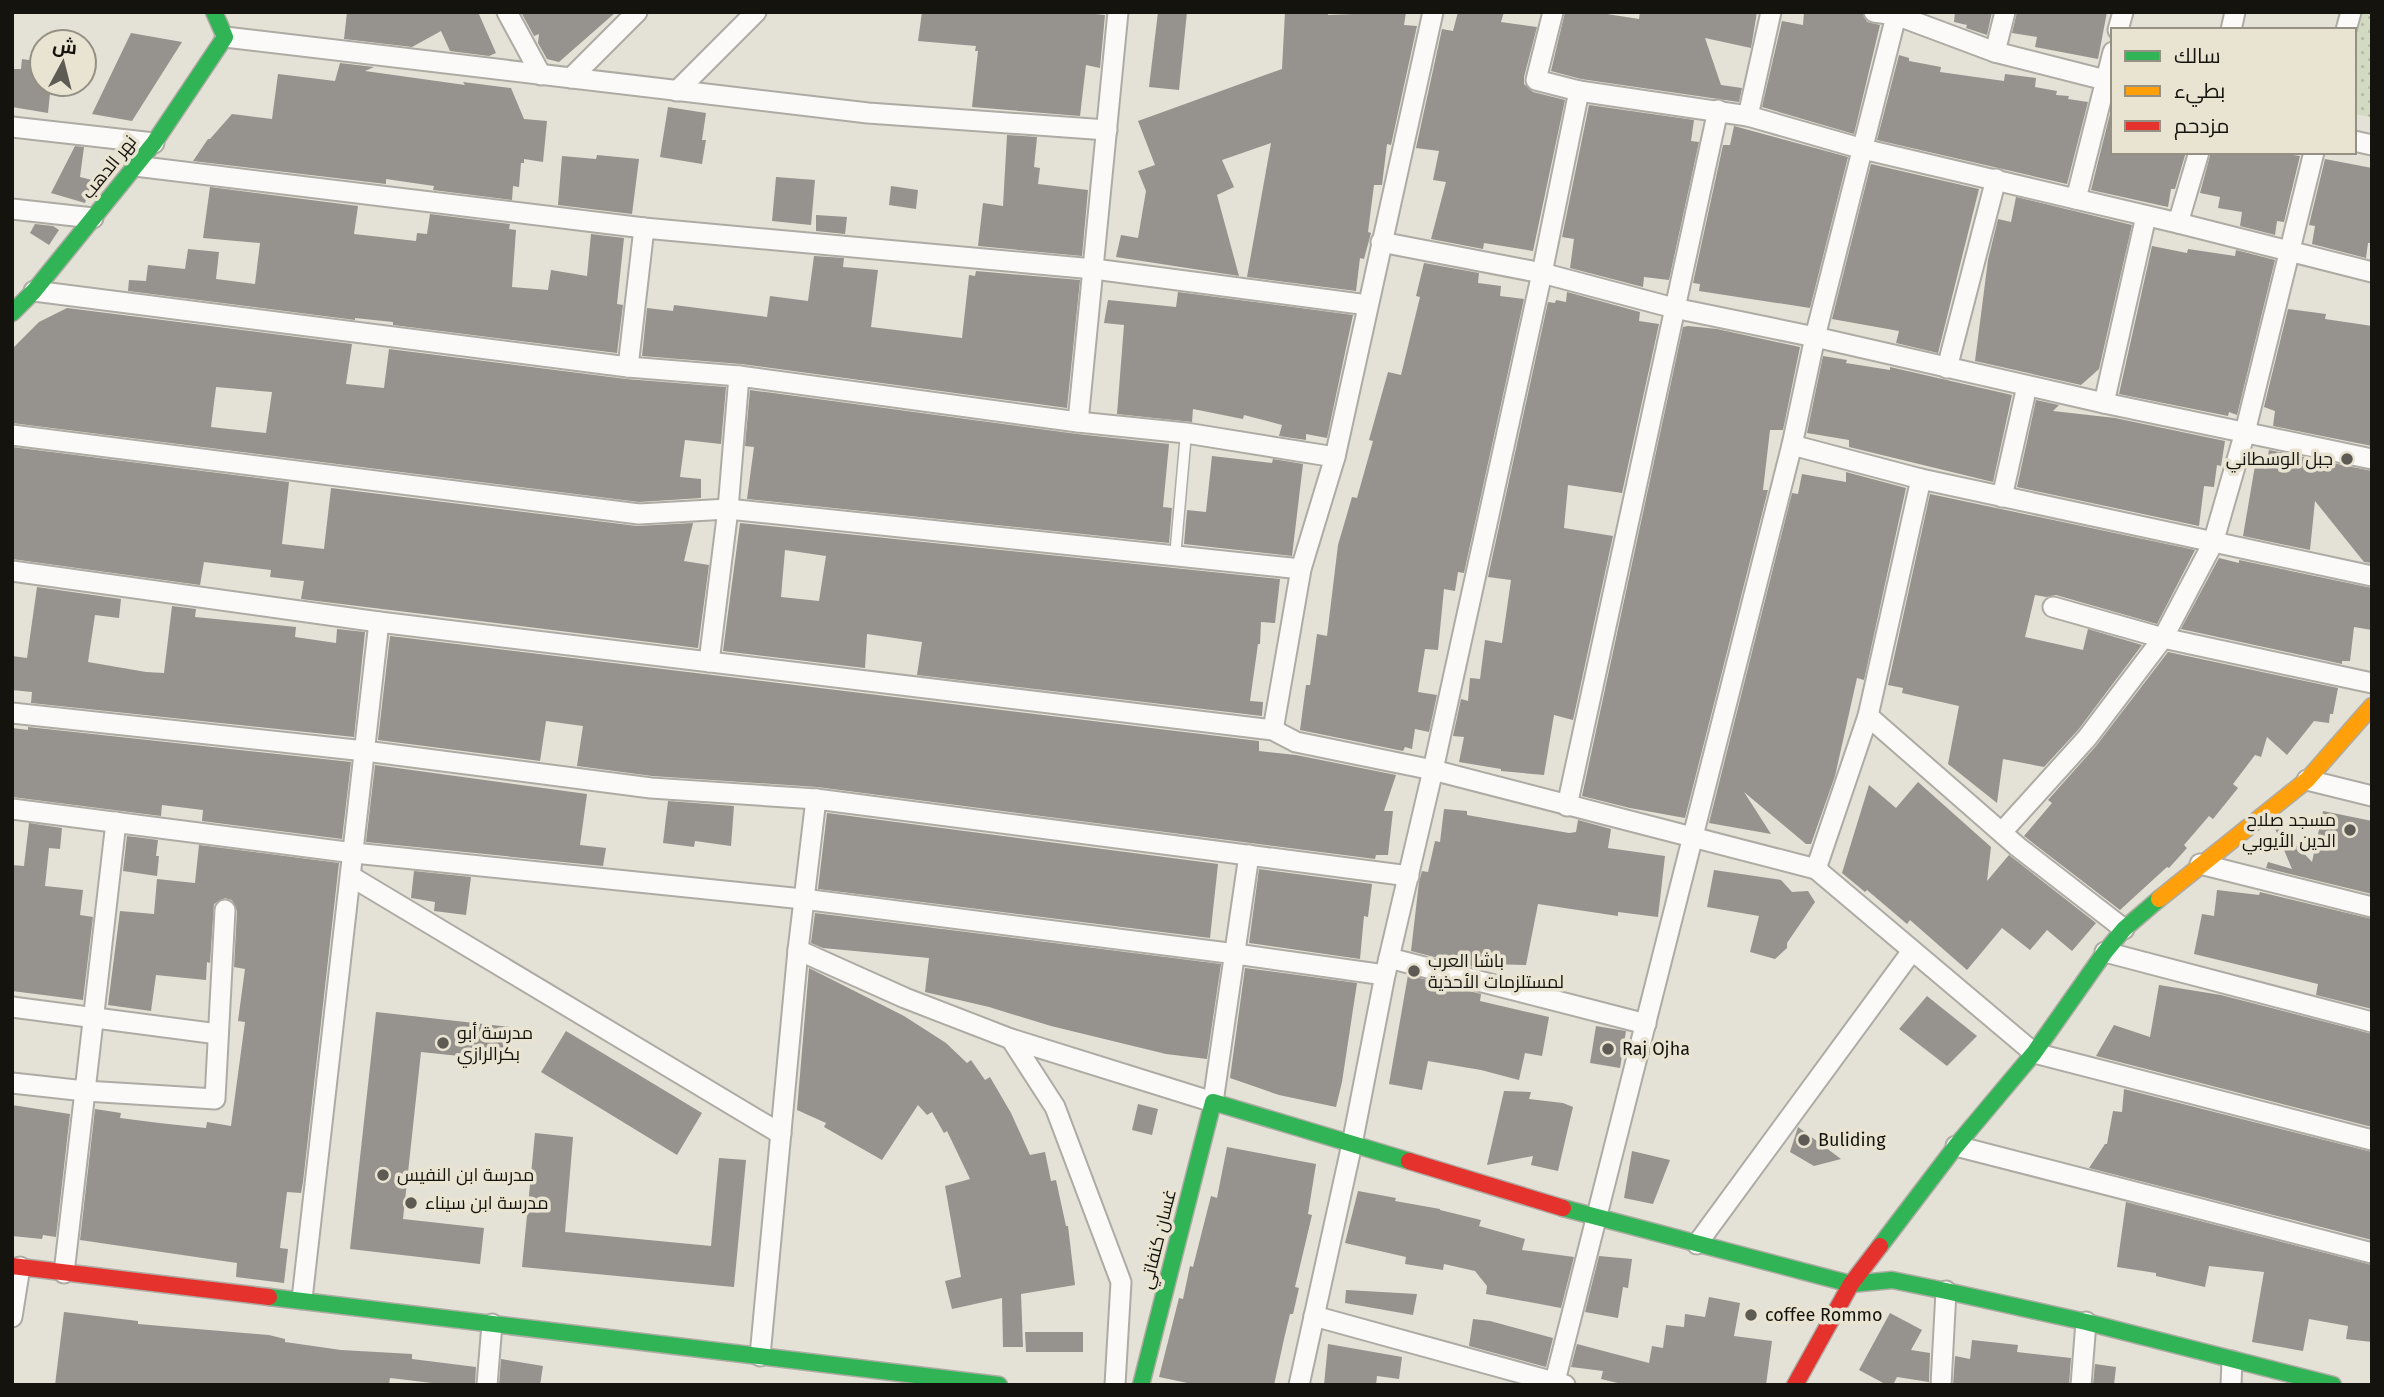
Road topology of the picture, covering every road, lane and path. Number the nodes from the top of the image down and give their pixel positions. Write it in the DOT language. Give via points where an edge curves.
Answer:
graph roads {
  1 [pos="214,12"];
  2 [pos="507,12"];
  3 [pos="637,12"];
  4 [pos="756,12"];
  5 [pos="1118,12"];
  6 [pos="1433,12"];
  7 [pos="1553,12"];
  8 [pos="1771,12"];
  9 [pos="1874,12"];
  10 [pos="2005,12"];
  11 [pos="1897,14"];
  12 [pos="225,37"];
  13 [pos="1995,52"];
  14 [pos="541,75"];
  15 [pos="571,78"];
  16 [pos="2109,82"];
  17 [pos="677,91"];
  18 [pos="1580,91"];
  19 [pos="1718,110"];
  20 [pos="1748,116"];
  21 [pos="12,127"];
  22 [pos="1107,130"];
  23 [pos="154,143"];
  24 [pos="1863,149"];
  25 [pos="2198,154"];
  26 [pos="2313,154"];
  27 [pos="135,166"];
  28 [pos="1996,179"];
  29 [pos="2076,199"];
  30 [pos="12,209"];
  31 [pos="2146,216"];
  32 [pos="93,218"];
  33 [pos="2178,223"];
  34 [pos="644,228"];
  35 [pos="1381,242"];
  36 [pos="2288,251"];
  37 [pos="1094,269"];
  38 [pos="2372,272"];
  39 [pos="1542,273"];
  40 [pos="34,291"];
  41 [pos="1368,305"];
  42 [pos="1674,308"];
  43 [pos="12,313"];
  44 [pos="1815,337"];
  45 [pos="628,367"];
  46 [pos="1947,368"];
  47 [pos="738,376"];
  48 [pos="2027,386"];
  49 [pos="2104,403"];
  50 [pos="1079,422"];
  51 [pos="2245,432"];
  52 [pos="1186,433"];
  53 [pos="12,435"];
  54 [pos="1792,444"];
  55 [pos="1335,457"];
  56 [pos="2372,459"];
  57 [pos="1921,479"];
  58 [pos="2002,497"];
  59 [pos="728,509"];
  60 [pos="2213,543"];
  61 [pos="1175,557"];
  62 [pos="1301,569"];
  63 [pos="12,571"];
  64 [pos="2372,576"];
  65 [pos="2053,607"];
  66 [pos="379,622"];
  67 [pos="2163,638"];
  68 [pos="709,662"];
  69 [pos="2372,683"];
  70 [pos="2372,706"];
  71 [pos="12,713"];
  72 [pos="1868,716"];
  73 [pos="1273,730"];
  74 [pos="365,751"];
  75 [pos="1433,770"];
  76 [pos="2307,780"];
  77 [pos="2372,796"];
  78 [pos="816,799"];
  79 [pos="1567,806"];
  80 [pos="12,809"];
  81 [pos="116,822"];
  82 [pos="2002,832"];
  83 [pos="1691,836"];
  84 [pos="354,853"];
  85 [pos="1249,855"];
  86 [pos="2200,864"];
  87 [pos="1816,869"];
  88 [pos="1409,876"];
  89 [pos="352,877"];
  90 [pos="803,899"];
  91 [pos="2372,907"];
  92 [pos="225,910"];
  93 [pos="2124,929"];
  94 [pos="798,950"];
  95 [pos="1912,951"];
  96 [pos="2105,952"];
  97 [pos="1236,954"];
  98 [pos="1387,967"];
  99 [pos="12,1007"];
  100 [pos="93,1017"];
  101 [pos="2372,1022"];
  102 [pos="1646,1024"];
  103 [pos="218,1034"];
  104 [pos="1011,1039"];
  105 [pos="2034,1053"];
  106 [pos="12,1083"];
  107 [pos="85,1091"];
  108 [pos="1213,1102"];
  109 [pos="780,1135"];
  110 [pos="2372,1140"];
  111 [pos="1352,1143"];
  112 [pos="1956,1146"];
  113 [pos="1597,1218"];
  114 [pos="1697,1244"];
  115 [pos="2372,1254"];
  116 [pos="16,1267"];
  117 [pos="64,1273"];
  118 [pos="1852,1284"];
  119 [pos="1946,1291"];
  120 [pos="302,1300"];
  121 [pos="1314,1316"];
  122 [pos="12,1317"];
  123 [pos="2085,1322"];
  124 [pos="492,1324"];
  125 [pos="760,1356"];
  126 [pos="2232,1361"];
  127 [pos="973,1383"];
  128 [pos="1142,1384"];
  129 [pos="1558,1384"];
  130 [pos="487,1385"];
  131 [pos="999,1385"];
  132 [pos="1115,1385"];
  133 [pos="1299,1385"];
  134 [pos="1794,1385"];
  135 [pos="1941,1385"];
  136 [pos="2081,1385"];
  137 [pos="2231,1385"];
  138 [pos="2333,1385"];
  1 -- 12 [label="street"];
  2 -- 14 [label="street"];
  3 -- 15 [label="street"];
  4 -- 17 [label="street"];
  5 -- 22 [label="street"];
  6 -- 35 [label="street"];
  7 -- 18 [label="street" via="1535,80"];
  8 -- 20 [label="street"];
  9 -- 11 [label="street"];
  10 -- 13 [label="street"];
  11 -- 13 [label="street"];
  11 -- 24 [label="street"];
  12 -- 14 [label="street"];
  12 -- 23 [label="street, نهر الدهب"];
  13 -- 16 [label="street"];
  14 -- 15 [label="street"];
  15 -- 17 [label="street"];
  16 -- 29 [label="street"];
  17 -- 22 [label="street" via="868,113"];
  18 -- 19 [label="street"];
  18 -- 39 [label="street"];
  19 -- 20 [label="street"];
  19 -- 42 [label="street"];
  20 -- 24 [label="street"];
  21 -- 23 [label="street"];
  22 -- 37 [label="street"];
  23 -- 27 [label="street, نهر الدهب"];
  24 -- 28 [label="street"];
  24 -- 44 [label="street"];
  25 -- 33 [label="street"];
  26 -- 36 [label="street"];
  27 -- 32 [label="street, نهر الدهب"];
  27 -- 34 [label="street"];
  28 -- 29 [label="street"];
  28 -- 46 [label="street"];
  29 -- 31 [label="street"];
  30 -- 32 [label="street"];
  31 -- 33 [label="street"];
  31 -- 49 [label="street"];
  32 -- 40 [label="street, نهر الدهب"];
  33 -- 36 [label="street"];
  34 -- 37 [label="street"];
  34 -- 45 [label="street"];
  35 -- 39 [label="street"];
  35 -- 41 [label="street"];
  36 -- 38 [label="street"];
  36 -- 51 [label="street"];
  37 -- 41 [label="street"];
  37 -- 50 [label="street"];
  39 -- 42 [label="street"];
  39 -- 75 [label="street"];
  40 -- 43 [label="street, نهر الدهب"];
  40 -- 45 [label="street"];
  41 -- 55 [label="street"];
  42 -- 44 [label="street"];
  42 -- 79 [label="street"];
  44 -- 46 [label="street"];
  44 -- 54 [label="street"];
  45 -- 47 [label="street"];
  46 -- 48 [label="street"];
  47 -- 50 [label="street"];
  47 -- 59 [label="street"];
  48 -- 49 [label="street"];
  48 -- 58 [label="street"];
  49 -- 51 [label="street"];
  50 -- 52 [label="street"];
  51 -- 56 [label="street"];
  51 -- 60 [label="street"];
  52 -- 55 [label="street"];
  52 -- 61 [label="lane"];
  53 -- 59 [label="street" via="639,514"];
  54 -- 57 [label="street"];
  54 -- 83 [label="street"];
  55 -- 62 [label="street"];
  57 -- 58 [label="street"];
  57 -- 72 [label="street"];
  58 -- 60 [label="street"];
  59 -- 61 [label="street"];
  59 -- 68 [label="street"];
  60 -- 64 [label="street"];
  60 -- 67 [label="street"];
  61 -- 62 [label="street"];
  62 -- 73 [label="street"];
  63 -- 66 [label="street"];
  65 -- 67 [label="street"];
  66 -- 68 [label="street"];
  66 -- 74 [label="street"];
  67 -- 69 [label="street"];
  67 -- 82 [label="street" via="2087,738"];
  68 -- 73 [label="street"];
  70 -- 76 [label="street"];
  71 -- 74 [label="street"];
  72 -- 82 [label="street"];
  72 -- 87 [label="street"];
  73 -- 75 [label="street" via="1296,742"];
  74 -- 78 [label="street" via="651,788"];
  74 -- 84 [label="street"];
  75 -- 79 [label="street"];
  75 -- 88 [label="street"];
  76 -- 77 [label="street"];
  76 -- 86 [label="street"];
  78 -- 85 [label="street"];
  78 -- 90 [label="street"];
  79 -- 83 [label="street"];
  80 -- 81 [label="street"];
  81 -- 84 [label="street"];
  81 -- 100 [label="street"];
  82 -- 93 [label="street"];
  83 -- 87 [label="street"];
  83 -- 102 [label="street"];
  84 -- 89 [label="street"];
  84 -- 90 [label="street"];
  85 -- 88 [label="street"];
  85 -- 97 [label="street"];
  86 -- 91 [label="street"];
  86 -- 93 [label="street"];
  87 -- 95 [label="street"];
  88 -- 98 [label="street"];
  89 -- 109 [label="street"];
  89 -- 120 [label="street"];
  90 -- 94 [label="street"];
  90 -- 97 [label="street"];
  92 -- 103 [label="street"];
  93 -- 96 [label="street"];
  94 -- 104 [label="street"];
  94 -- 109 [label="street"];
  95 -- 105 [label="street"];
  95 -- 114 [label="street"];
  96 -- 101 [label="street"];
  96 -- 105 [label="street"];
  97 -- 98 [label="street"];
  97 -- 108 [label="street"];
  98 -- 102 [label="street"];
  98 -- 111 [label="street"];
  99 -- 100 [label="street"];
  100 -- 103 [label="street"];
  100 -- 107 [label="street"];
  102 -- 113 [label="street"];
  103 -- 107 [label="street" via="215,1099"];
  104 -- 108 [label="street"];
  104 -- 132 [label="street" via="1055,1107 1121,1282"];
  105 -- 110 [label="street"];
  105 -- 112 [label="street"];
  106 -- 107 [label="street"];
  107 -- 117 [label="street"];
  108 -- 111 [label="street"];
  108 -- 128 [label="street, غسان كنفاتي"];
  109 -- 125 [label="street"];
  111 -- 113 [label="street"];
  111 -- 121 [label="street"];
  112 -- 115 [label="street"];
  112 -- 118 [label="street"];
  113 -- 114 [label="street"];
  113 -- 129 [label="street"];
  114 -- 118 [label="street"];
  116 -- 117 [label="street"];
  116 -- 122 [label="street"];
  117 -- 120 [label="street"];
  118 -- 119 [label="street" via="1892,1280"];
  118 -- 134 [label="street"];
  119 -- 123 [label="street"];
  119 -- 135 [label="street"];
  120 -- 124 [label="street"];
  121 -- 129 [label="street"];
  121 -- 133 [label="street"];
  123 -- 126 [label="street"];
  123 -- 136 [label="street"];
  124 -- 125 [label="street"];
  124 -- 130 [label="street"];
  125 -- 127 [label="street"];
  126 -- 137 [label="street"];
  126 -- 138 [label="street"];
  127 -- 131 [label="street"];
}
